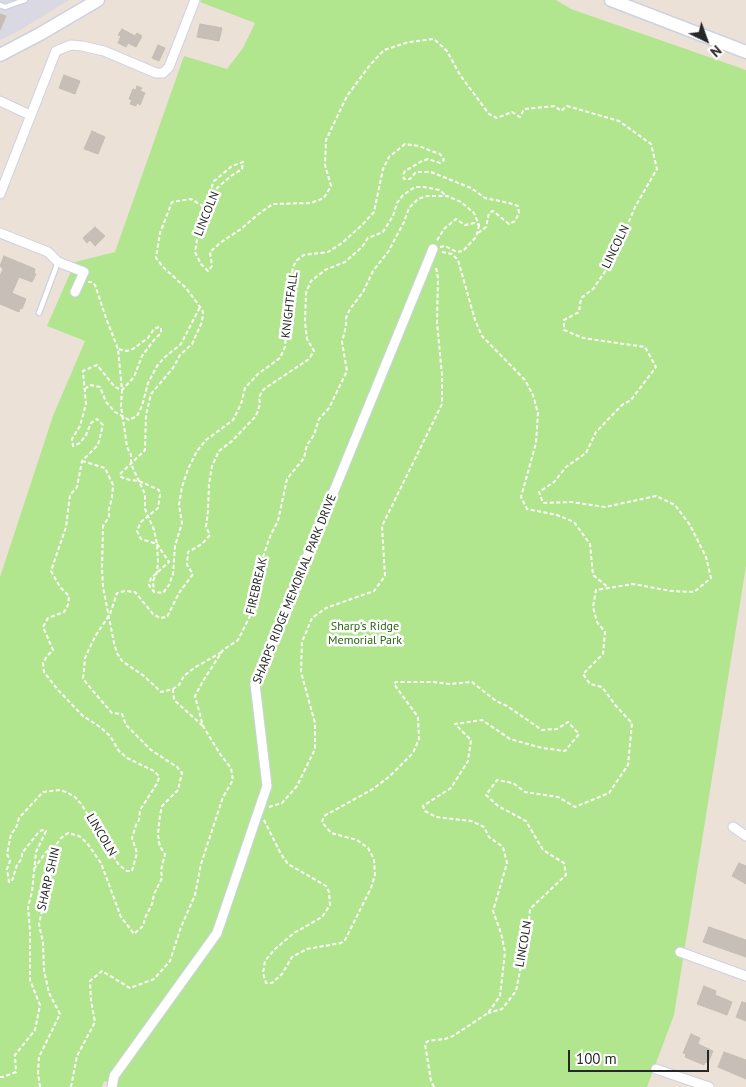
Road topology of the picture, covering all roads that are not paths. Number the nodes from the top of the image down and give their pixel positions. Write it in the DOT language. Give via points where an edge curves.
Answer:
graph roads {
  1 [pos="25,0"];
  2 [pos="98,0"];
  3 [pos="195,0"];
  4 [pos="611,0"];
  5 [pos="0,5"];
  6 [pos="746,52"];
  7 [pos="0,55"];
  8 [pos="0,101"];
  9 [pos="30,115"];
  10 [pos="0,194"];
  11 [pos="0,233"];
  12 [pos="433,249"];
  13 [pos="58,262"];
  14 [pos="75,292"];
  15 [pos="39,313"];
  16 [pos="734,827"];
  17 [pos="746,836"];
  18 [pos="680,952"];
  19 [pos="746,976"];
  20 [pos="656,1069"];
  21 [pos="112,1087"];
  22 [pos="709,1087"];
  1 -- 5 [label="lane" via="5,7"];
  2 -- 7 [label="main road"];
  3 -- 9 [label="street" via="169,67 163,73 156,74 104,51 71,45 56,51"];
  4 -- 6 [label="main road"];
  8 -- 9 [label="street"];
  9 -- 10 [label="street"];
  11 -- 13 [label="street" via="48,252"];
  12 -- 21 [label="street, SHARPS RIDGE MEMORIAL PARK DRIVE" via="255,684 267,786 217,933 114,1076"];
  13 -- 14 [label="street" via="84,272"];
  13 -- 15 [label="lane"];
  16 -- 17 [label="street"];
  18 -- 19 [label="street"];
  20 -- 22 [label="street"];
}
